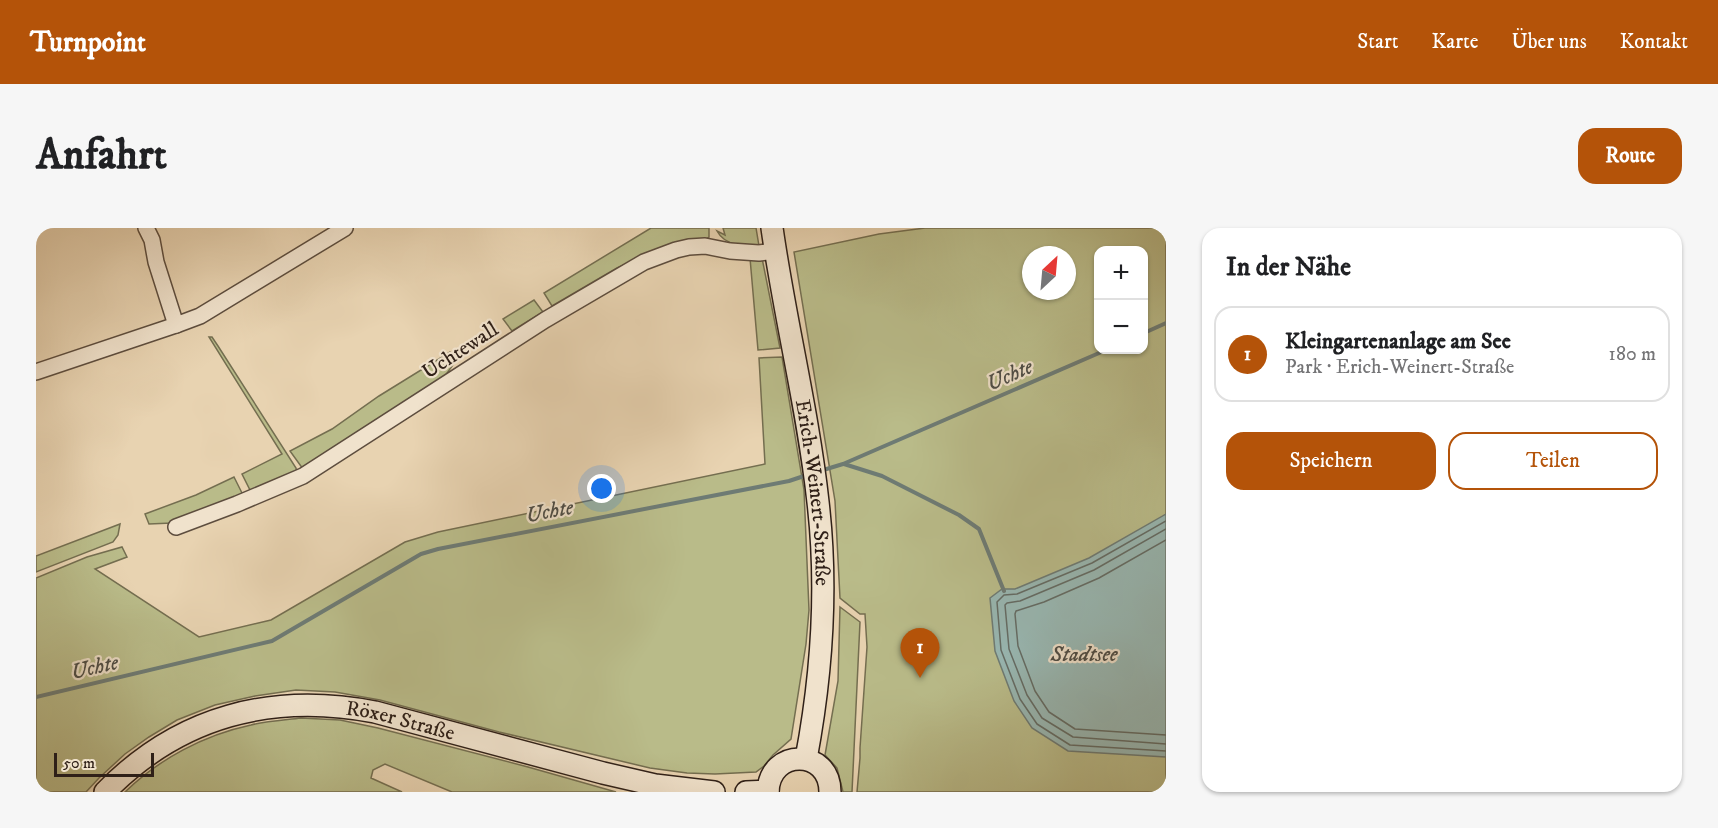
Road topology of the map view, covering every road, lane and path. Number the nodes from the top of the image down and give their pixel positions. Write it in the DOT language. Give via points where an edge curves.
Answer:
graph roads {
  1 [pos="146,228"];
  2 [pos="345,228"];
  3 [pos="772,228"];
  4 [pos="775,251"];
  5 [pos="176,325"];
  6 [pos="36,372"];
  7 [pos="176,527"];
  8 [pos="806,759"];
  9 [pos="768,791"];
  10 [pos="105,792"];
  11 [pos="714,792"];
  12 [pos="746,792"];
  13 [pos="830,792"];
  1 -- 5 [label="street"];
  2 -- 5 [label="street" via="218,305"];
  3 -- 4 [label="street, Erich-Weinert-Straße"];
  4 -- 7 [label="street, Uchtewall" via="730,251 705,246 676,250 644,262 545,320 303,476"];
  4 -- 8 [label="street, Erich-Weinert-Straße" via="816,482 822,559 823,629"];
  5 -- 6 [label="street"];
  8 -- 9 [label="street" via="779,766 772,774"];
  8 -- 13 [label="street" via="825,772"];
  9 -- 12 [label="street"];
  10 -- 11 [label="street, Röxer Straße" via="147,755 197,728 251,710 309,705 375,712 613,776"];
}
